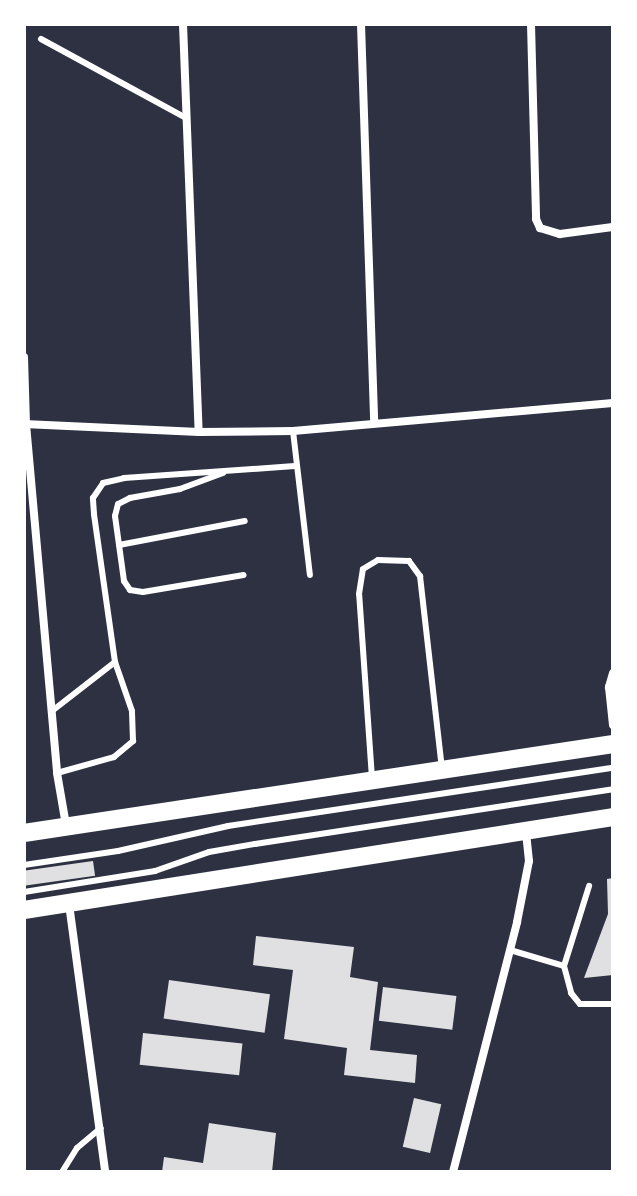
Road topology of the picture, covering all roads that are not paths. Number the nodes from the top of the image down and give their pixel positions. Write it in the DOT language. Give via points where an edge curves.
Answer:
graph roads {
  1 [pos="183,24"];
  2 [pos="361,24"];
  3 [pos="531,24"];
  4 [pos="41,39"];
  5 [pos="186,118"];
  6 [pos="613,227"];
  7 [pos="24,357"];
  8 [pos="613,403"];
  9 [pos="374,423"];
  10 [pos="25,424"];
  11 [pos="293,431"];
  12 [pos="199,432"];
  13 [pos="295,466"];
  14 [pos="230,470"];
  15 [pos="245,521"];
  16 [pos="119,545"];
  17 [pos="244,575"];
  18 [pos="310,575"];
  19 [pos="115,662"];
  20 [pos="613,673"];
  21 [pos="52,711"];
  22 [pos="613,725"];
  23 [pos="613,744"];
  24 [pos="613,768"];
  25 [pos="443,772"];
  26 [pos="57,773"];
  27 [pos="373,782"];
  28 [pos="613,789"];
  29 [pos="613,817"];
  30 [pos="66,827"];
  31 [pos="526,831"];
  32 [pos="24,833"];
  33 [pos="24,865"];
  34 [pos="589,886"];
  35 [pos="24,892"];
  36 [pos="69,903"];
  37 [pos="24,910"];
  38 [pos="510,950"];
  39 [pos="564,966"];
  40 [pos="613,1004"];
  41 [pos="101,1128"];
  42 [pos="62,1172"];
  43 [pos="105,1172"];
  44 [pos="453,1172"];
  1 -- 5 [label="street"];
  2 -- 9 [label="street"];
  3 -- 6 [label="street" via="536,219 540,228 560,234"];
  4 -- 5 [label="lane"];
  5 -- 12 [label="street"];
  7 -- 10 [label="street"];
  8 -- 9 [label="street"];
  9 -- 11 [label="street"];
  10 -- 12 [label="street"];
  10 -- 21 [label="street"];
  11 -- 12 [label="street"];
  11 -- 13 [label="lane"];
  13 -- 14 [label="lane"];
  13 -- 18 [label="lane"];
  14 -- 16 [label="lane" via="180,489 123,500 115,516"];
  14 -- 19 [label="lane" via="124,478 103,483 96,491 94,514"];
  15 -- 16 [label="lane"];
  16 -- 17 [label="lane" via="130,590"];
  19 -- 21 [label="lane"];
  19 -- 26 [label="lane" via="132,711 133,741 114,757"];
  20 -- 22 [label="street"];
  21 -- 26 [label="street"];
  23 -- 25 [label="main road"];
  24 -- 33 [label="lane" via="228,826"];
  25 -- 27 [label="main road"];
  25 -- 27 [label="lane" via="420,576 409,561 378,560 363,569 359,594"];
  26 -- 30 [label="street"];
  27 -- 30 [label="main road"];
  28 -- 35 [label="lane" via="209,852 155,871"];
  29 -- 31 [label="main road"];
  30 -- 32 [label="main road"];
  31 -- 36 [label="main road"];
  31 -- 38 [label="street" via="529,861"];
  34 -- 39 [label="lane"];
  36 -- 37 [label="main road"];
  36 -- 41 [label="street"];
  38 -- 39 [label="lane"];
  38 -- 44 [label="street"];
  39 -- 40 [label="lane" via="571,993 580,1004"];
  41 -- 42 [label="lane" via="77,1148"];
  41 -- 43 [label="street"];
}
